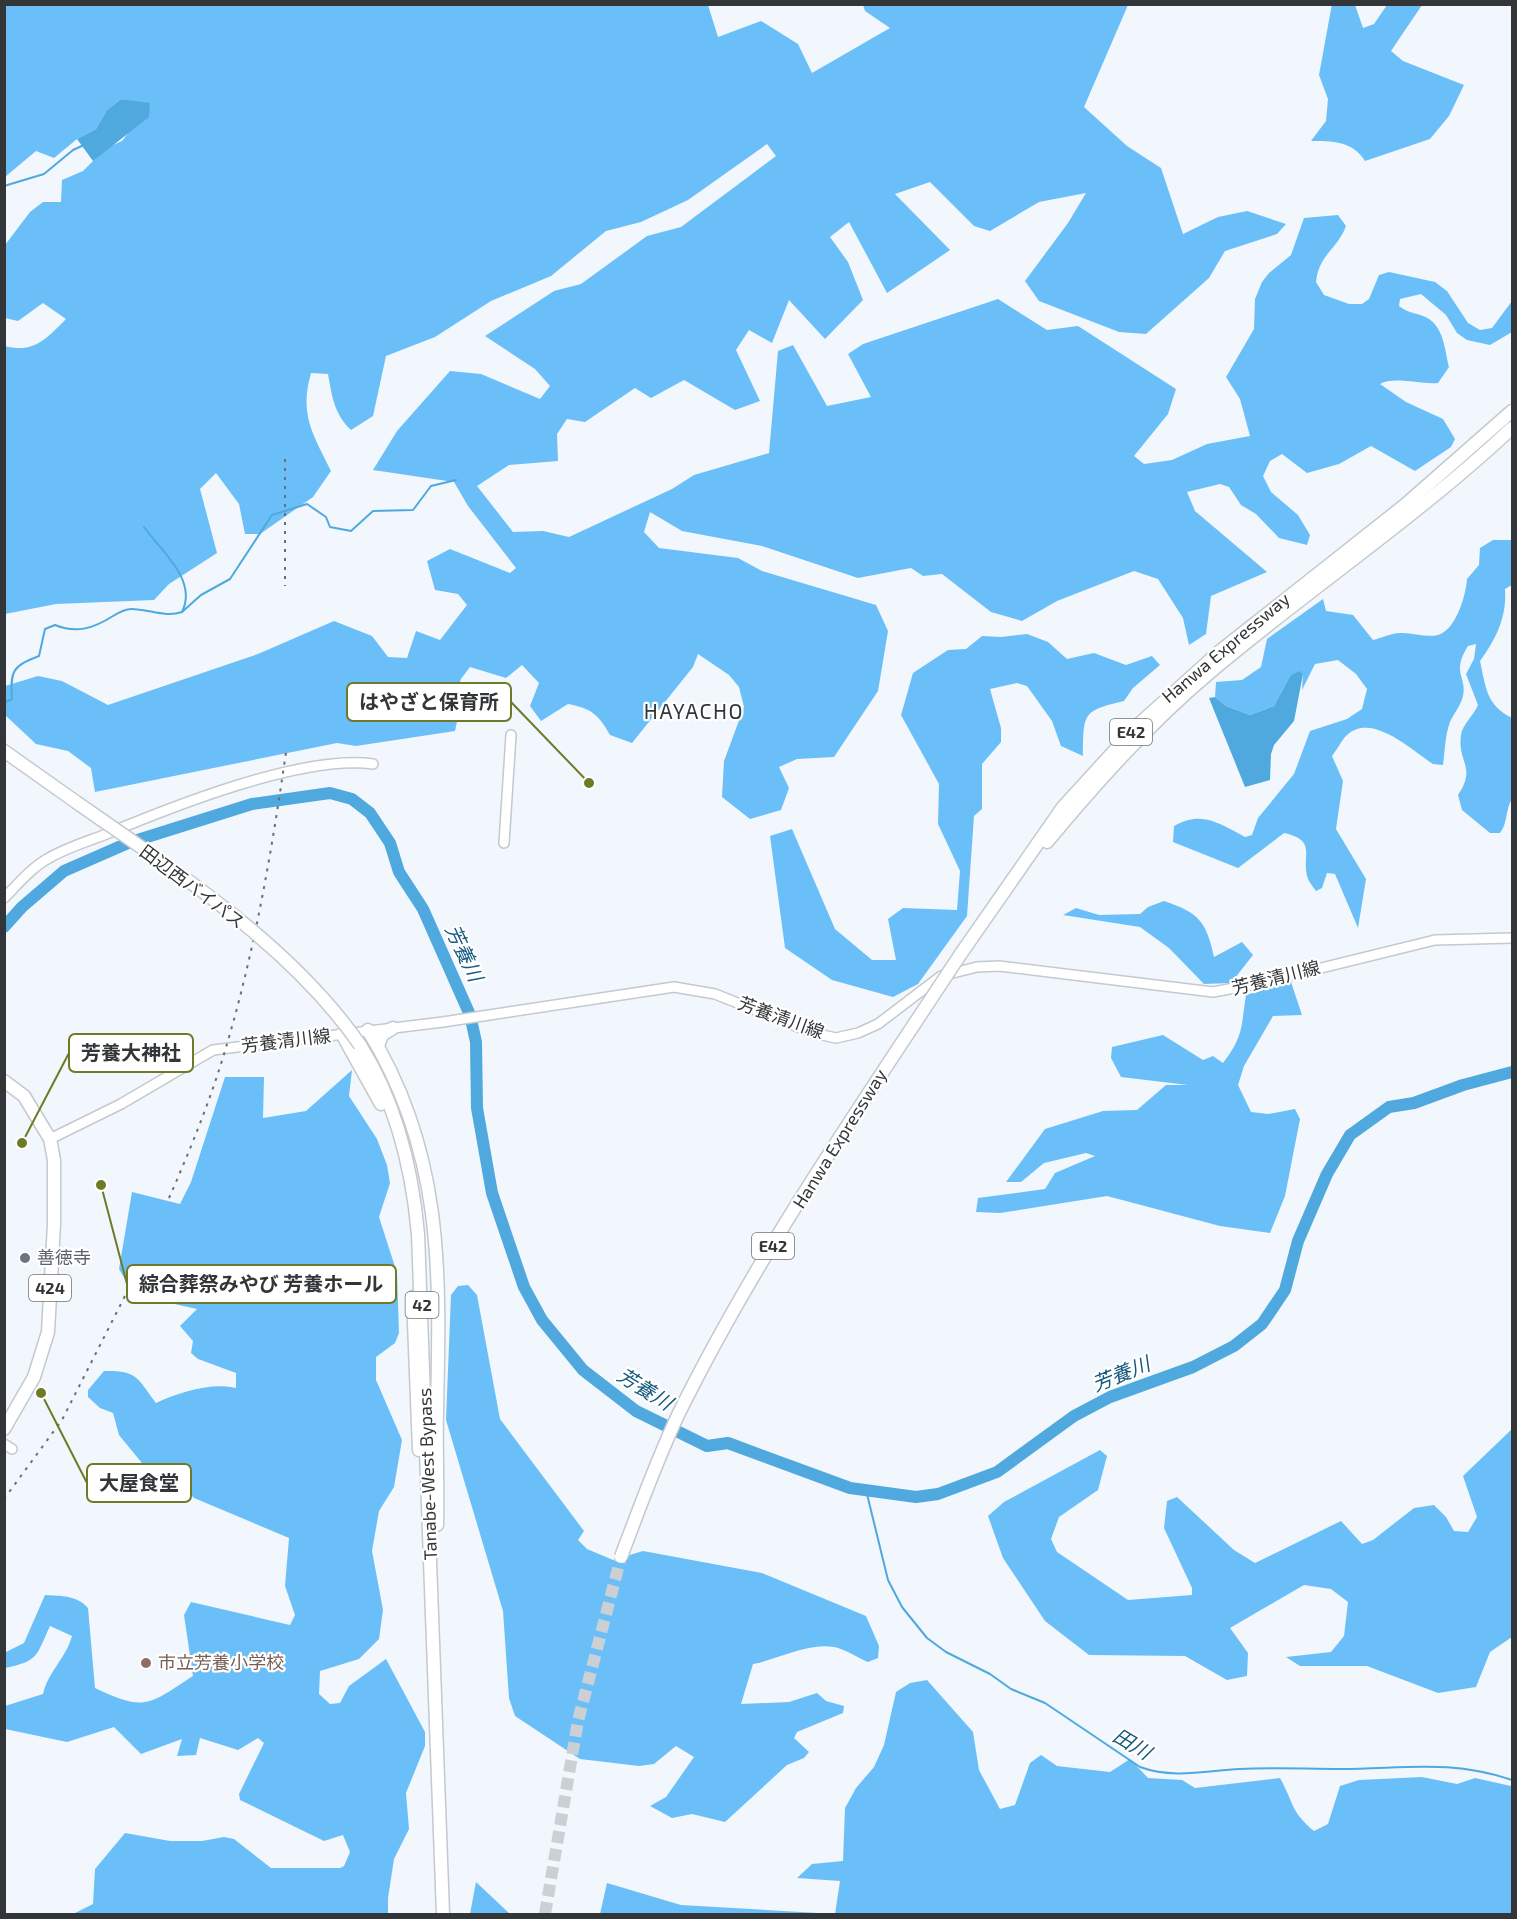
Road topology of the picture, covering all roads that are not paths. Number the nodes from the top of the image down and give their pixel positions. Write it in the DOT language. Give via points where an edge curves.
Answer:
graph roads {
  1 [pos="1512,411"];
  2 [pos="1511,429"];
  3 [pos="1441,483"];
  4 [pos="511,735"];
  5 [pos="4,751"];
  6 [pos="373,764"];
  7 [pos="504,843"];
  8 [pos="4,898"];
  9 [pos="1512,938"];
  10 [pos="393,1028"];
  11 [pos="368,1030"];
  12 [pos="342,1034"];
  13 [pos="360,1045"];
  14 [pos="378,1046"];
  15 [pos="4,1081"];
  16 [pos="50,1138"];
  17 [pos="4,1429"];
  18 [pos="621,1557"];
  19 [pos="432,1577"];
  20 [pos="443,1914"];
  1 -- 3 [label="highway, Hanwa Expressway / E42"];
  2 -- 3 [label="highway, Hanwa Expressway / E42"];
  3 -- 18 [label="highway, Hanwa Expressway / E42, bridge" via="1211,658 1112,752 1057,814 960,955 729,1320 679,1414"];
  4 -- 7 [label="main road"];
  5 -- 13 [label="highway, 田辺西バイパス / 42, bridge" via="280,953 325,999"];
  6 -- 8 [label="main road" via="308,768 150,816 48,858"];
  9 -- 10 [label="main road, 芳養清川線" via="1435,940 1213,992 999,966 977,967 941,976 878,1024 836,1038 813,1033 715,994 674,987"];
  10 -- 11 [label="main road, 芳養清川線"];
  10 -- 14 [label="highway" via="382,1035"];
  11 -- 12 [label="main road, 芳養清川線"];
  11 -- 14 [label="highway"];
  12 -- 16 [label="main road, 芳養清川線" via="213,1050 121,1104"];
  12 -- 19 [label="highway" via="387,1118 405,1184 412,1250 416,1409"];
  13 -- 19 [label="highway, Tanabe-West Bypass / 42" via="395,1116 413,1188 422,1294"];
  14 -- 19 [label="highway" via="416,1132 428,1177 435,1236 438,1493"];
  15 -- 16 [label="highway, 424" via="24,1096"];
  16 -- 17 [label="highway, 424" via="54,1224 48,1332 34,1377"];
  19 -- 20 [label="highway, Tanabe-West Bypass / 42"];
}
